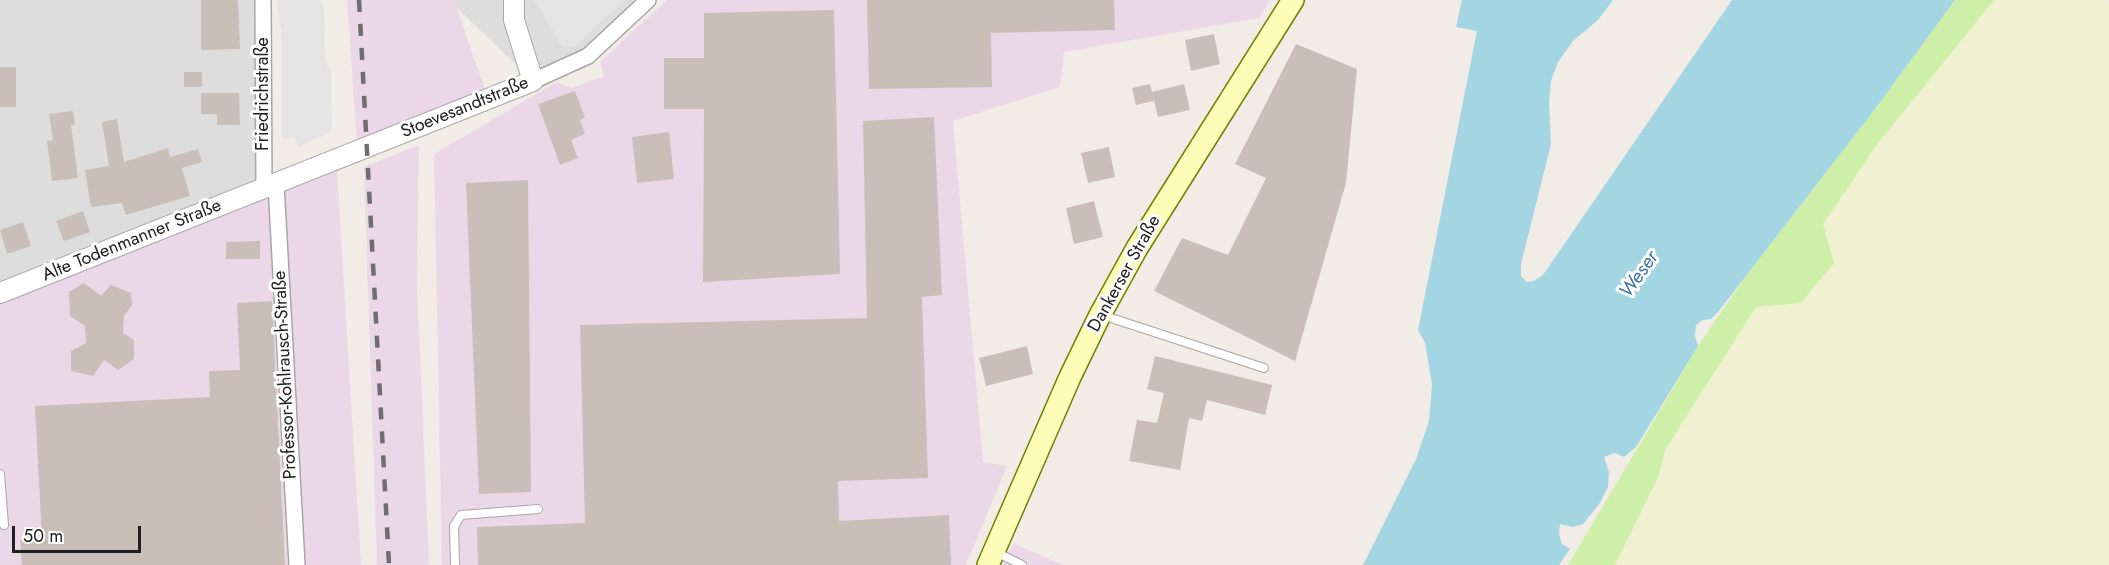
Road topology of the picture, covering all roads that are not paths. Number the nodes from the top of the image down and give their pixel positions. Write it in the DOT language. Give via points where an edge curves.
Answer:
graph roads {
  1 [pos="263,0"];
  2 [pos="514,0"];
  3 [pos="648,0"];
  4 [pos="1293,0"];
  5 [pos="533,81"];
  6 [pos="270,186"];
  7 [pos="0,293"];
  8 [pos="1100,315"];
  9 [pos="1264,368"];
  10 [pos="0,474"];
  11 [pos="538,508"];
  12 [pos="4,525"];
  13 [pos="991,558"];
  14 [pos="297,565"];
  15 [pos="454,565"];
  16 [pos="1022,565"];
  1 -- 6 [label="street, Friedrichstraße"];
  2 -- 5 [label="street" via="514,20"];
  3 -- 5 [label="street, Stoevesandtstraße" via="588,56"];
  4 -- 8 [label="main road, Dankerser Straße" via="1137,248"];
  5 -- 6 [label="street, Stoevesandtstraße"];
  6 -- 7 [label="street, Alte Todenmanner Straße"];
  6 -- 14 [label="street, Professor-Kohlrausch-Straße"];
  8 -- 9 [label="lane"];
  8 -- 13 [label="main road, Dankerser Straße"];
  10 -- 12 [label="lane"];
  11 -- 15 [label="lane" via="461,515 454,526"];
  13 -- 16 [label="lane"];
}
